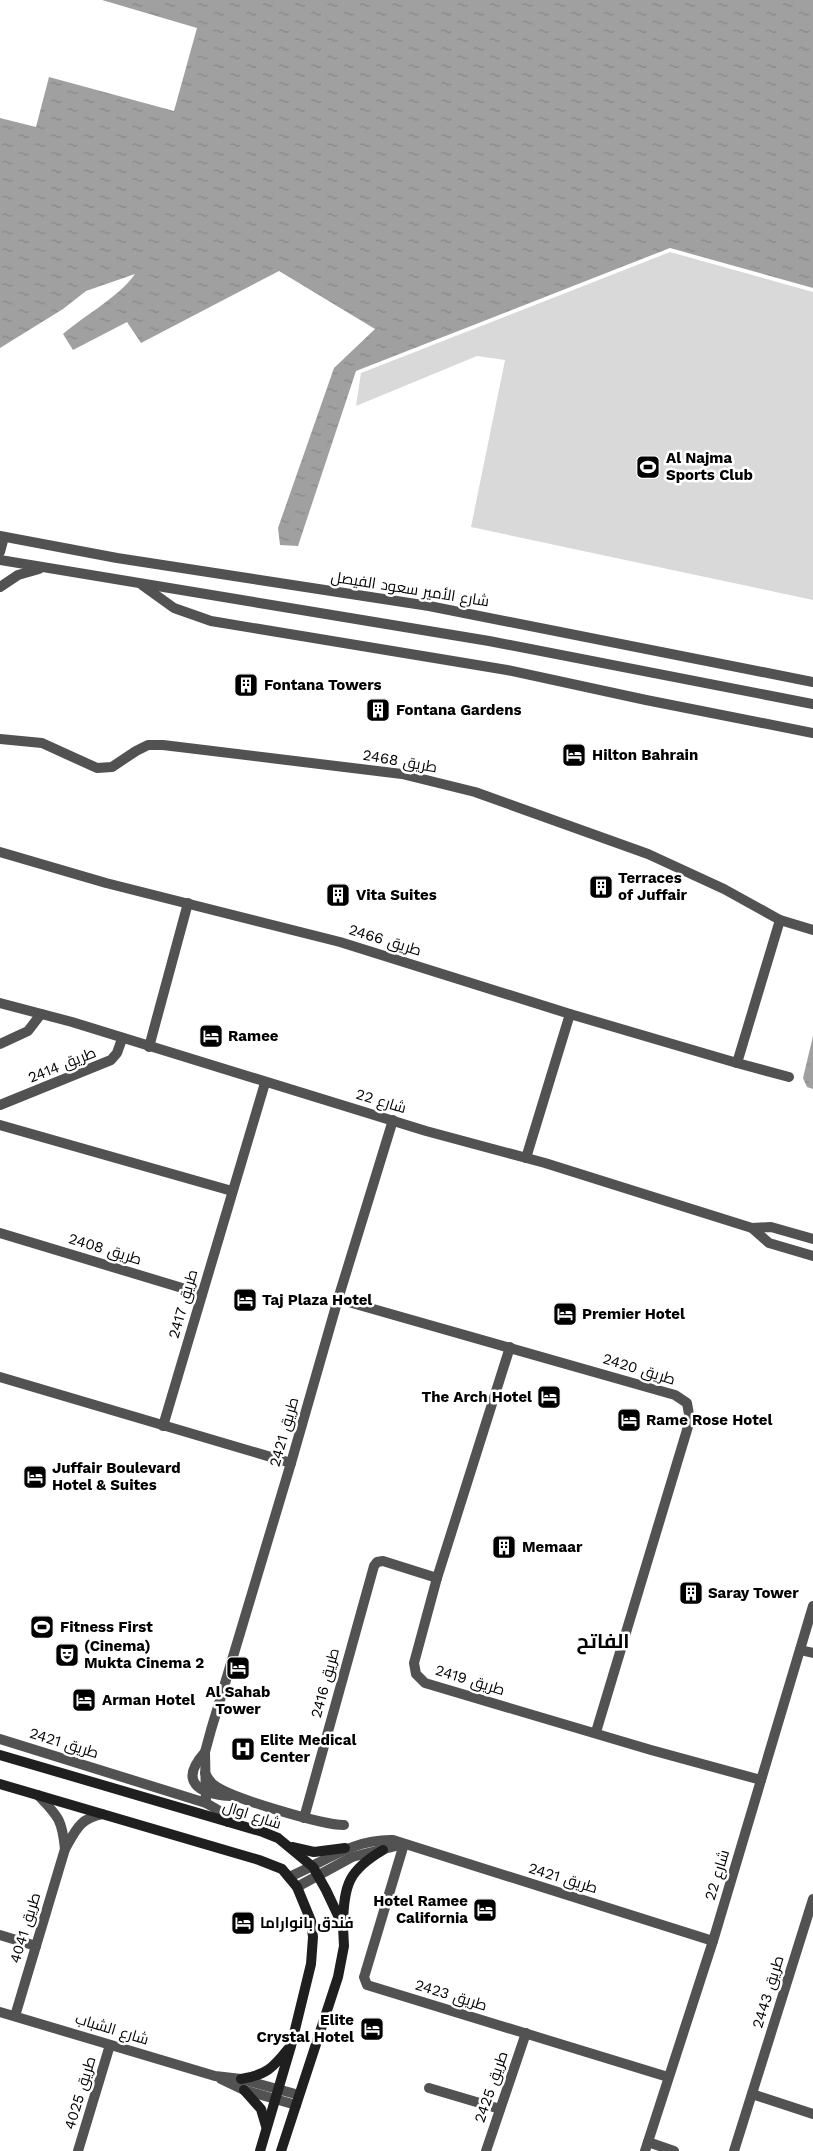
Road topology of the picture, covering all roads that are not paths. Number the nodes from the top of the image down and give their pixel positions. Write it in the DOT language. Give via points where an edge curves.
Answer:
graph roads {
  1 [pos="2,536"];
  2 [pos="0,552"];
  3 [pos="0,560"];
  4 [pos="43,568"];
  5 [pos="142,584"];
  6 [pos="0,587"];
  7 [pos="813,682"];
  8 [pos="813,704"];
  9 [pos="813,733"];
  10 [pos="0,738"];
  11 [pos="0,852"];
  12 [pos="188,903"];
  13 [pos="780,920"];
  14 [pos="813,930"];
  15 [pos="0,1003"];
  16 [pos="41,1014"];
  17 [pos="570,1014"];
  18 [pos="122,1039"];
  19 [pos="0,1044"];
  20 [pos="149,1047"];
  21 [pos="737,1063"];
  22 [pos="789,1077"];
  23 [pos="265,1083"];
  24 [pos="0,1105"];
  25 [pos="393,1120"];
  26 [pos="0,1124"];
  27 [pos="526,1158"];
  28 [pos="232,1191"];
  29 [pos="752,1228"];
  30 [pos="0,1234"];
  31 [pos="813,1239"];
  32 [pos="813,1256"];
  33 [pos="202,1294"];
  34 [pos="338,1299"];
  35 [pos="510,1347"];
  36 [pos="0,1377"];
  37 [pos="163,1426"];
  38 [pos="291,1463"];
  39 [pos="437,1578"];
  40 [pos="813,1606"];
  41 [pos="800,1650"];
  42 [pos="813,1653"];
  43 [pos="596,1732"];
  44 [pos="0,1739"];
  45 [pos="205,1752"];
  46 [pos="0,1755"];
  47 [pos="205,1773"];
  48 [pos="761,1780"];
  49 [pos="0,1784"];
  50 [pos="38,1795"];
  51 [pos="241,1797"];
  52 [pos="206,1798"];
  53 [pos="102,1814"];
  54 [pos="304,1818"];
  55 [pos="228,1822"];
  56 [pos="344,1825"];
  57 [pos="404,1844"];
  58 [pos="292,1847"];
  59 [pos="345,1848"];
  60 [pos="65,1849"];
  61 [pos="383,1850"];
  62 [pos="316,1871"];
  63 [pos="289,1878"];
  64 [pos="297,1887"];
  65 [pos="813,1899"];
  66 [pos="343,1926"];
  67 [pos="0,1935"];
  68 [pos="713,1941"];
  69 [pos="36,1946"];
  70 [pos="0,2012"];
  71 [pos="15,2016"];
  72 [pos="526,2033"];
  73 [pos="110,2044"];
  74 [pos="291,2046"];
  75 [pos="215,2076"];
  76 [pos="668,2077"];
  77 [pos="242,2079"];
  78 [pos="429,2088"];
  79 [pos="244,2090"];
  80 [pos="277,2094"];
  81 [pos="752,2094"];
  82 [pos="297,2100"];
  83 [pos="500,2109"];
  84 [pos="813,2114"];
  85 [pos="267,2130"];
  86 [pos="646,2146"];
  87 [pos="78,2151"];
  88 [pos="260,2151"];
  89 [pos="281,2151"];
  90 [pos="486,2151"];
  91 [pos="674,2151"];
  92 [pos="734,2151"];
  1 -- 2 [label="street"];
  1 -- 7 [label="street, شارع الأمير سعود الفيصل" via="117,558 429,606"];
  3 -- 4 [label="street"];
  4 -- 5 [label="street"];
  4 -- 6 [label="street" via="18,575"];
  5 -- 8 [label="street" via="489,641"];
  5 -- 9 [label="street" via="174,608 211,621 507,670"];
  10 -- 13 [label="street, طريق 2468" via="42,743 97,768 112,767 148,745 163,745 260,755 418,778 498,799 648,854"];
  11 -- 12 [label="street, طريق 2466"];
  12 -- 17 [label="street, طريق 2466" via="347,944"];
  12 -- 20 [label="street"];
  13 -- 14 [label="street, طريق 2468"];
  13 -- 21 [label="street"];
  15 -- 16 [label="street, شارع 22"];
  16 -- 18 [label="street, شارع 22"];
  16 -- 19 [label="street" via="28,1031"];
  17 -- 21 [label="street, طريق 2466"];
  17 -- 27 [label="street"];
  18 -- 20 [label="street, شارع 22"];
  18 -- 24 [label="street, طريق 2414" via="111,1060"];
  20 -- 23 [label="street, شارع 22"];
  21 -- 22 [label="street, طريق 2466"];
  23 -- 25 [label="street, شارع 22"];
  23 -- 28 [label="street, طريق 2417"];
  25 -- 27 [label="street, شارع 22"];
  25 -- 34 [label="street, طريق 2421"];
  26 -- 28 [label="street"];
  27 -- 29 [label="street, شارع 22"];
  28 -- 33 [label="street, طريق 2417"];
  29 -- 31 [label="street, شارع 22" via="771,1227"];
  29 -- 32 [label="street, شارع 22" via="769,1243"];
  30 -- 33 [label="street, طريق 2408"];
  33 -- 37 [label="street, طريق 2417"];
  34 -- 35 [label="street, طريق 2420"];
  34 -- 38 [label="street, طريق 2421"];
  35 -- 39 [label="street, طريق 2419"];
  35 -- 43 [label="street, طريق 2420" via="675,1394 687,1403 690,1420"];
  36 -- 37 [label="street"];
  37 -- 38 [label="street"];
  38 -- 45 [label="street, طريق 2421"];
  39 -- 43 [label="street, طريق 2419" via="414,1663 416,1674 425,1682"];
  39 -- 54 [label="street, طريق 2416" via="383,1561 374,1566"];
  40 -- 41 [label="street, شارع 22"];
  41 -- 42 [label="street"];
  41 -- 48 [label="street, شارع 22"];
  43 -- 48 [label="street, طريق 2419"];
  44 -- 52 [label="street, طريق 2421"];
  45 -- 47 [label="street, طريق 2421"];
  45 -- 52 [label="street, طريق 2421" via="193,1772 195,1783"];
  46 -- 55 [label="main road, شارع اوال"];
  47 -- 51 [label="street, طريق 2421" via="215,1786"];
  47 -- 52 [label="street, طريق 2421"];
  48 -- 68 [label="street, شارع 22"];
  49 -- 50 [label="main road"];
  50 -- 53 [label="main road"];
  50 -- 60 [label="street, طريق 4041" via="58,1817"];
  51 -- 52 [label="street, طريق 2421"];
  51 -- 54 [label="street, طريق 2421"];
  52 -- 55 [label="street, طريق 2421"];
  53 -- 60 [label="street, طريق 4041" via="88,1817 77,1827"];
  53 -- 63 [label="main road" via="259,1860 282,1869"];
  54 -- 56 [label="street, طريق 2421"];
  55 -- 58 [label="main road, شارع اوال" via="278,1838"];
  57 -- 59 [label="street, طريق 2421" via="380,1840"];
  57 -- 61 [label="street, طريق 2421"];
  57 -- 68 [label="street, طريق 2421"];
  57 -- 72 [label="street, طريق 2423" via="365,1974 367,1985"];
  58 -- 59 [label="main road" via="314,1852"];
  58 -- 62 [label="main road, شارع اوال"];
  59 -- 62 [label="street, طريق 2421"];
  60 -- 69 [label="street, طريق 4041"];
  61 -- 62 [label="street, طريق 2421" via="352,1857"];
  61 -- 66 [label="main road" via="363,1863 349,1881 344,1897"];
  62 -- 63 [label="street, طريق 2421"];
  62 -- 64 [label="street, طريق 2421"];
  62 -- 66 [label="main road, شارع اوال"];
  63 -- 64 [label="main road"];
  64 -- 74 [label="main road" via="311,1922 313,1955"];
  65 -- 81 [label="street, طريق 2443"];
  66 -- 82 [label="main road, شارع اوال" via="344,1946 338,1977"];
  67 -- 69 [label="street"];
  68 -- 76 [label="street, شارع 22"];
  69 -- 71 [label="street, طريق 4041"];
  70 -- 71 [label="street, شارع الشباب"];
  71 -- 73 [label="street, شارع الشباب"];
  72 -- 76 [label="street, طريق 2423"];
  72 -- 83 [label="street, طريق 2425"];
  73 -- 75 [label="street, شارع الشباب"];
  73 -- 87 [label="street, طريق 4025"];
  74 -- 77 [label="main road" via="268,2071"];
  74 -- 80 [label="main road"];
  75 -- 77 [label="street, شارع الشباب"];
  75 -- 79 [label="street, شارع الشباب"];
  76 -- 86 [label="street, شارع 22"];
  77 -- 80 [label="street, شارع الشباب"];
  78 -- 83 [label="street"];
  79 -- 80 [label="street, شارع الشباب"];
  79 -- 85 [label="main road" via="261,2109"];
  80 -- 82 [label="street, شارع الشباب"];
  80 -- 85 [label="main road"];
  81 -- 84 [label="street"];
  81 -- 92 [label="street, طريق 2443"];
  82 -- 89 [label="main road, شارع اوال"];
  83 -- 90 [label="street, طريق 2425"];
  85 -- 88 [label="main road"];
  86 -- 91 [label="street"];
}
